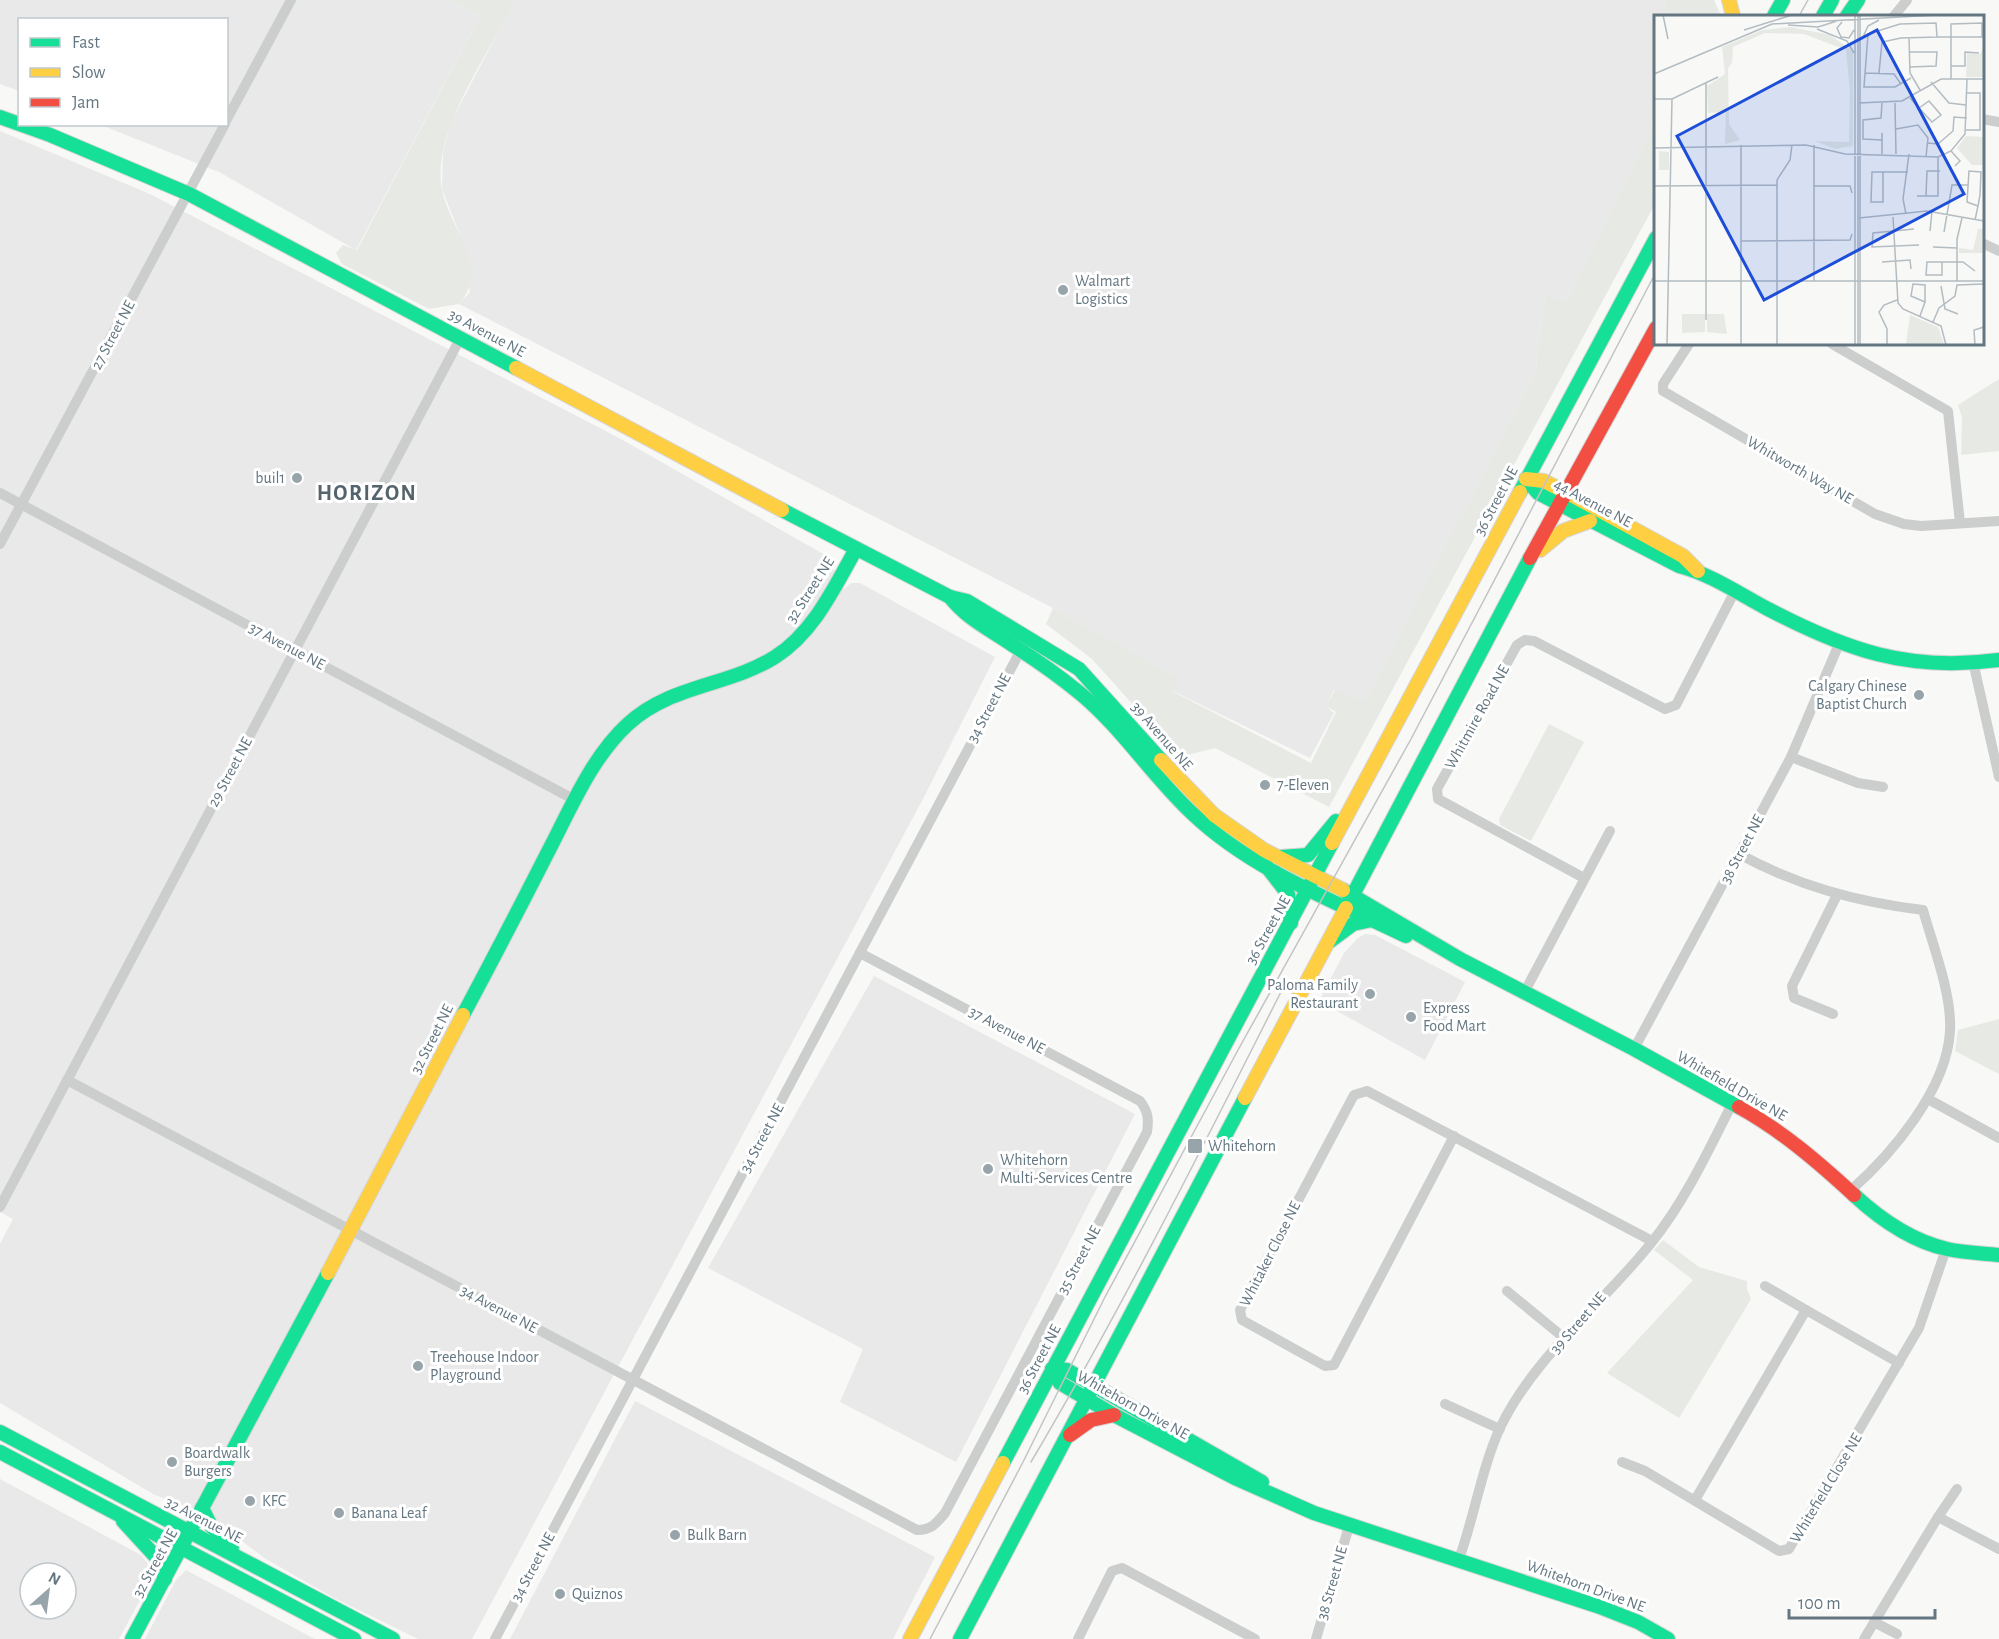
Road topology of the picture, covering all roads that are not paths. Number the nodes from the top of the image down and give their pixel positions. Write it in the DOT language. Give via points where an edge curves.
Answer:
graph roads {
  1 [pos="291,0"];
  2 [pos="1729,0"];
  3 [pos="1783,0"];
  4 [pos="1832,0"];
  5 [pos="1858,0"];
  6 [pos="1907,0"];
  7 [pos="1733,15"];
  8 [pos="1775,15"];
  9 [pos="1824,15"];
  10 [pos="1848,15"];
  11 [pos="1895,15"];
  12 [pos="0,117"];
  13 [pos="228,119"];
  14 [pos="1984,119"];
  15 [pos="1999,122"];
  16 [pos="18,123"];
  17 [pos="25,126"];
  18 [pos="224,126"];
  19 [pos="189,194"];
  20 [pos="1654,242"];
  21 [pos="1984,244"];
  22 [pos="1999,251"];
  23 [pos="1654,332"];
  24 [pos="461,338"];
  25 [pos="1688,345"];
  26 [pos="1837,345"];
  27 [pos="1526,479"];
  28 [pos="0,493"];
  29 [pos="1562,498"];
  30 [pos="21,504"];
  31 [pos="1590,521"];
  32 [pos="1999,521"];
  33 [pos="1960,523"];
  34 [pos="0,544"];
  35 [pos="856,549"];
  36 [pos="1530,560"];
  37 [pos="1698,571"];
  38 [pos="1735,591"];
  39 [pos="950,597"];
  40 [pos="1028,637"];
  41 [pos="1839,644"];
  42 [pos="295,650"];
  43 [pos="1020,651"];
  44 [pos="1999,660"];
  45 [pos="1974,666"];
  46 [pos="1791,757"];
  47 [pos="1999,777"];
  48 [pos="1883,787"];
  49 [pos="575,800"];
  50 [pos="1354,805"];
  51 [pos="1610,831"];
  52 [pos="1739,854"];
  53 [pos="1279,857"];
  54 [pos="1263,862"];
  55 [pos="1584,878"];
  56 [pos="1313,881"];
  57 [pos="1837,895"];
  58 [pos="1348,901"];
  59 [pos="1372,920"];
  60 [pos="1291,923"];
  61 [pos="1325,944"];
  62 [pos="1440,948"];
  63 [pos="860,952"];
  64 [pos="1524,993"];
  65 [pos="1833,1014"];
  66 [pos="1634,1050"];
  67 [pos="67,1080"];
  68 [pos="1928,1099"];
  69 [pos="1732,1104"];
  70 [pos="1147,1114"];
  71 [pos="1454,1136"];
  72 [pos="1999,1138"];
  73 [pos="1850,1191"];
  74 [pos="0,1207"];
  75 [pos="349,1231"];
  76 [pos="1652,1241"];
  77 [pos="1946,1249"];
  78 [pos="1999,1255"];
  79 [pos="1765,1286"];
  80 [pos="1507,1291"];
  81 [pos="1806,1311"];
  82 [pos="1563,1337"];
  83 [pos="1899,1363"];
  84 [pos="1052,1369"];
  85 [pos="632,1379"];
  86 [pos="1095,1385"];
  87 [pos="1087,1400"];
  88 [pos="1445,1404"];
  89 [pos="1114,1415"];
  90 [pos="1500,1429"];
  91 [pos="0,1432"];
  92 [pos="1068,1437"];
  93 [pos="0,1452"];
  94 [pos="1622,1462"];
  95 [pos="1957,1489"];
  96 [pos="1286,1499"];
  97 [pos="1695,1500"];
  98 [pos="202,1508"];
  99 [pos="110,1509"];
  100 [pos="1938,1517"];
  101 [pos="1349,1526"];
  102 [pos="932,1528"];
  103 [pos="191,1532"];
  104 [pos="183,1546"];
  105 [pos="1999,1549"];
  106 [pos="1459,1558"];
  107 [pos="245,1560"];
  108 [pos="165,1578"];
  109 [pos="1874,1622"];
  110 [pos="1896,1634"];
  111 [pos="132,1639"];
  112 [pos="354,1639"];
  113 [pos="393,1639"];
  114 [pos="495,1639"];
  115 [pos="910,1639"];
  116 [pos="960,1639"];
  117 [pos="1078,1639"];
  118 [pos="1256,1639"];
  119 [pos="1316,1639"];
  120 [pos="1668,1639"];
  121 [pos="1864,1639"];
  1 -- 13 [label="street, 27 Street NE"];
  2 -- 7 [label="street"];
  3 -- 8 [label="street"];
  4 -- 9 [label="street"];
  5 -- 10 [label="street"];
  6 -- 11 [label="street"];
  12 -- 16 [label="street, 39 Avenue NE"];
  14 -- 15 [label="street"];
  17 -- 19 [label="street, 39 Avenue NE"];
  18 -- 19 [label="street, 27 Street NE"];
  19 -- 24 [label="street, 39 Avenue NE"];
  19 -- 30 [label="street, 27 Street NE"];
  20 -- 27 [label="street, 36 Street NE"];
  21 -- 22 [label="street"];
  23 -- 29 [label="street"];
  24 -- 35 [label="street, 39 Avenue NE"];
  24 -- 42 [label="street, 29 Street NE"];
  25 -- 33 [label="street, Whitworth Way NE" via="1663,384 1663,391 1875,514 1904,524"];
  26 -- 33 [label="street" via="1948,411"];
  27 -- 29 [label="street, 44 Avenue NE" via="1544,481"];
  27 -- 50 [label="street, 36 Street NE"];
  28 -- 30 [label="street, 37 Avenue NE"];
  29 -- 31 [label="street, 44 Avenue NE"];
  29 -- 36 [label="street"];
  29 -- 37 [label="street, 44 Avenue NE" via="1683,556"];
  30 -- 34 [label="street, 27 Street NE"];
  30 -- 42 [label="street, 37 Avenue NE"];
  31 -- 36 [label="street" via="1558,532"];
  31 -- 37 [label="street, 44 Avenue NE" via="1679,566"];
  32 -- 33 [label="street, Whitworth Way NE"];
  35 -- 39 [label="street, 39 Avenue NE"];
  35 -- 49 [label="street, 32 Street NE" via="810,626 796,641 754,668 648,706 613,738"];
  36 -- 58 [label="street"];
  37 -- 38 [label="street, 44 Avenue NE"];
  38 -- 41 [label="street, 44 Avenue NE"];
  38 -- 55 [label="street, Whitmire Road NE" via="1676,705 1665,709 1534,641 1516,645 1437,789 1438,799"];
  39 -- 40 [label="street, 39 Avenue NE" via="967,601"];
  39 -- 43 [label="street, 39 Avenue NE" via="961,611"];
  40 -- 43 [label="street, 34 Street NE"];
  40 -- 53 [label="street, 39 Avenue NE" via="1079,669 1099,688 1171,772 1214,815"];
  41 -- 45 [label="street, 44 Avenue NE" via="1894,661"];
  41 -- 46 [label="street, 38 Street NE"];
  42 -- 49 [label="street, 37 Avenue NE"];
  42 -- 67 [label="street, 29 Street NE"];
  43 -- 54 [label="street, 39 Avenue NE" via="1087,699 1209,828"];
  43 -- 63 [label="street, 34 Street NE"];
  44 -- 45 [label="street, 44 Avenue NE"];
  45 -- 47 [label="street"];
  46 -- 48 [label="street" via="1858,783"];
  46 -- 52 [label="street, 38 Street NE"];
  49 -- 75 [label="street, 32 Street NE"];
  50 -- 53 [label="street" via="1308,855"];
  50 -- 56 [label="street, 36 Street NE"];
  51 -- 55 [label="street"];
  52 -- 57 [label="street" via="1777,874"];
  52 -- 66 [label="street, 38 Street NE"];
  53 -- 56 [label="street, 39 Avenue NE"];
  54 -- 56 [label="street, 39 Avenue NE"];
  54 -- 60 [label="street" via="1288,894"];
  55 -- 64 [label="street"];
  56 -- 58 [label="street, 39 Avenue NE"];
  56 -- 60 [label="street, 36 Street NE"];
  57 -- 65 [label="street" via="1792,986 1794,998"];
  57 -- 68 [label="street" via="1923,910 1947,1001 1950,1030 1946,1059"];
  58 -- 59 [label="street, Whitefield Drive NE"];
  58 -- 61 [label="street"];
  58 -- 62 [label="street, Whitefield Drive NE" via="1420,934"];
  59 -- 61 [label="street" via="1353,924"];
  59 -- 62 [label="street, Whitefield Drive NE" via="1415,941"];
  60 -- 84 [label="street, 36 Street NE"];
  61 -- 86 [label="street"];
  62 -- 64 [label="street, Whitefield Drive NE"];
  63 -- 70 [label="street, 37 Avenue NE" via="1140,1101"];
  63 -- 85 [label="street, 34 Street NE"];
  64 -- 66 [label="street, Whitefield Drive NE"];
  66 -- 69 [label="street, Whitefield Drive NE"];
  67 -- 74 [label="street, 29 Street NE"];
  67 -- 75 [label="street, 34 Avenue NE"];
  68 -- 72 [label="street"];
  68 -- 73 [label="street" via="1896,1143"];
  69 -- 73 [label="street, Whitefield Drive NE" via="1774,1127"];
  69 -- 76 [label="street, 39 Street NE" via="1700,1168"];
  70 -- 102 [label="street, 35 Street NE" via="1147,1132 945,1513"];
  71 -- 71 [label="street, Whitaker Close NE" via="1367,1090 1354,1095 1240,1310 1242,1320 1325,1366 1334,1365"];
  71 -- 76 [label="street, Whitaker Close NE"];
  73 -- 77 [label="street, Whitefield Drive NE" via="1878,1217"];
  75 -- 85 [label="street, 34 Avenue NE"];
  75 -- 98 [label="street, 32 Street NE"];
  76 -- 82 [label="street, 39 Street NE"];
  77 -- 78 [label="street, Whitefield Drive NE"];
  77 -- 83 [label="street, Whitefield Close NE" via="1919,1328"];
  79 -- 81 [label="street"];
  80 -- 82 [label="street"];
  81 -- 83 [label="street"];
  81 -- 97 [label="street"];
  82 -- 90 [label="street, 39 Street NE"];
  83 -- 97 [label="street, Whitefield Close NE" via="1790,1549 1779,1551"];
  84 -- 86 [label="street, Whitehorn Drive NE" via="1067,1370"];
  84 -- 87 [label="street, Whitehorn Drive NE" via="1060,1383"];
  84 -- 115 [label="street, 36 Street NE"];
  85 -- 102 [label="street, 34 Avenue NE" via="917,1530"];
  85 -- 114 [label="street, 34 Street NE"];
  86 -- 87 [label="street"];
  86 -- 96 [label="street, Whitehorn Drive NE" via="1241,1467"];
  87 -- 89 [label="street, Whitehorn Drive NE"];
  87 -- 92 [label="street"];
  88 -- 90 [label="street"];
  89 -- 92 [label="street" via="1091,1420"];
  89 -- 96 [label="street, Whitehorn Drive NE" via="1235,1478"];
  90 -- 106 [label="street, 39 Street NE"];
  91 -- 103 [label="street, 32 Avenue NE"];
  92 -- 116 [label="street"];
  93 -- 99 [label="street, 32 Avenue NE"];
  94 -- 97 [label="street, Whitefield Close NE"];
  95 -- 100 [label="street"];
  96 -- 101 [label="street, Whitehorn Drive NE"];
  98 -- 103 [label="street, 32 Street NE"];
  98 -- 107 [label="street" via="211,1526"];
  99 -- 104 [label="street, 32 Avenue NE"];
  99 -- 108 [label="street" via="145,1543"];
  100 -- 105 [label="street"];
  100 -- 109 [label="street"];
  101 -- 106 [label="street, Whitehorn Drive NE"];
  101 -- 119 [label="street, 38 Street NE"];
  103 -- 104 [label="street, 32 Street NE"];
  103 -- 107 [label="street, 32 Avenue NE"];
  104 -- 108 [label="street, 32 Street NE"];
  104 -- 112 [label="street, 32 Avenue NE" via="238,1580"];
  106 -- 120 [label="street, Whitehorn Drive NE" via="1600,1607"];
  107 -- 113 [label="street, 32 Avenue NE"];
  108 -- 111 [label="street, 32 Street NE"];
  109 -- 110 [label="street"];
  109 -- 121 [label="street"];
  117 -- 118 [label="street" via="1112,1571 1122,1568"];
}
